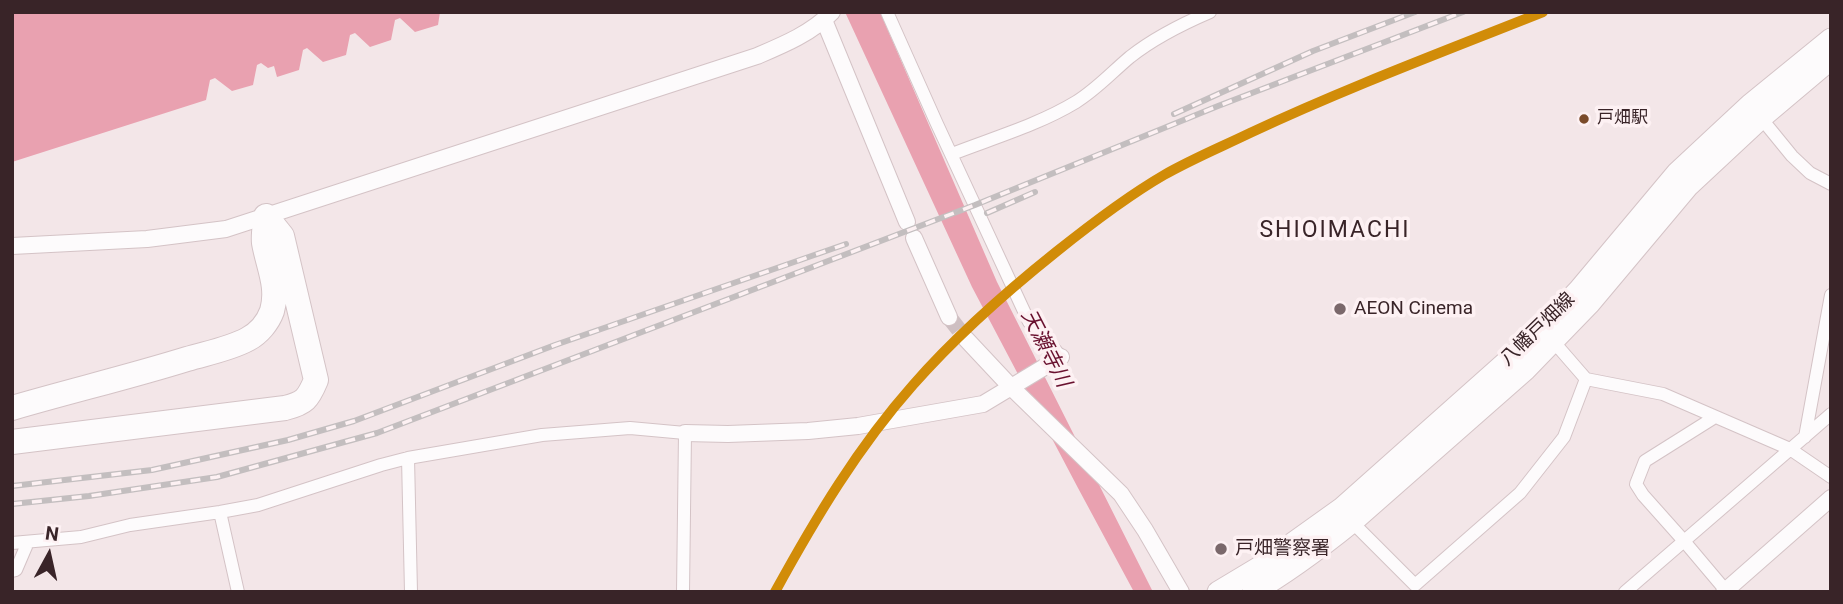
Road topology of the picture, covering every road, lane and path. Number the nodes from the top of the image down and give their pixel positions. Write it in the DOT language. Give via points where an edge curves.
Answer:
graph roads {
  1 [pos="887,12"];
  2 [pos="1210,12"];
  3 [pos="828,16"];
  4 [pos="1831,39"];
  5 [pos="1831,59"];
  6 [pos="1761,118"];
  7 [pos="952,155"];
  8 [pos="1831,184"];
  9 [pos="266,216"];
  10 [pos="907,222"];
  11 [pos="914,238"];
  12 [pos="12,246"];
  13 [pos="1831,295"];
  14 [pos="949,317"];
  15 [pos="966,339"];
  16 [pos="1553,341"];
  17 [pos="1061,357"];
  18 [pos="1586,379"];
  19 [pos="1016,384"];
  20 [pos="12,408"];
  21 [pos="1831,414"];
  22 [pos="1716,417"];
  23 [pos="685,433"];
  24 [pos="1805,437"];
  25 [pos="12,442"];
  26 [pos="1790,449"];
  27 [pos="408,458"];
  28 [pos="1831,477"];
  29 [pos="1831,498"];
  30 [pos="220,512"];
  31 [pos="1352,522"];
  32 [pos="1684,541"];
  33 [pos="12,542"];
  34 [pos="28,542"];
  35 [pos="12,571"];
  36 [pos="1416,590"];
  37 [pos="1726,591"];
  38 [pos="238,592"];
  39 [pos="411,592"];
  40 [pos="683,592"];
  41 [pos="1181,592"];
  42 [pos="1218,592"];
  43 [pos="1253,592"];
  44 [pos="1625,592"];
  1 -- 7 [label="street"];
  2 -- 7 [label="street" via="1149,44 1065,108"];
  3 -- 9 [label="street" via="757,56"];
  3 -- 10 [label="street"];
  4 -- 42 [label="main road, 八幡戸畑線" via="1677,173 1579,290 1514,355 1342,508"];
  5 -- 6 [label="main road, 八幡戸畑線"];
  6 -- 8 [label="street" via="1810,173"];
  6 -- 16 [label="main road, 八幡戸畑線" via="1688,186 1590,304"];
  7 -- 17 [label="street" via="1029,322"];
  9 -- 12 [label="street" via="187,235"];
  9 -- 20 [label="highway" via="264,240 274,302 265,324 247,340"];
  9 -- 25 [label="highway" via="282,236 316,380 307,400 285,408"];
  11 -- 14 [label="street"];
  13 -- 24 [label="street"];
  15 -- 19 [label="street"];
  16 -- 18 [label="street"];
  16 -- 31 [label="main road, 八幡戸畑線"];
  17 -- 19 [label="street"];
  18 -- 22 [label="street" via="1663,394"];
  18 -- 36 [label="street" via="1564,437 1520,493"];
  19 -- 23 [label="street" via="983,404 858,426"];
  19 -- 41 [label="street" via="1133,510"];
  21 -- 24 [label="street"];
  22 -- 26 [label="street"];
  22 -- 32 [label="street" via="1645,461 1636,484"];
  23 -- 27 [label="street" via="604,429"];
  23 -- 40 [label="street"];
  24 -- 26 [label="street"];
  26 -- 28 [label="street"];
  26 -- 32 [label="street"];
  27 -- 30 [label="street" via="258,505"];
  27 -- 39 [label="street"];
  29 -- 37 [label="street"];
  30 -- 34 [label="street"];
  30 -- 38 [label="street"];
  31 -- 36 [label="street"];
  31 -- 43 [label="main road, 八幡戸畑線"];
  32 -- 37 [label="street"];
  32 -- 44 [label="street"];
  33 -- 34 [label="street"];
  34 -- 35 [label="street"];
}
